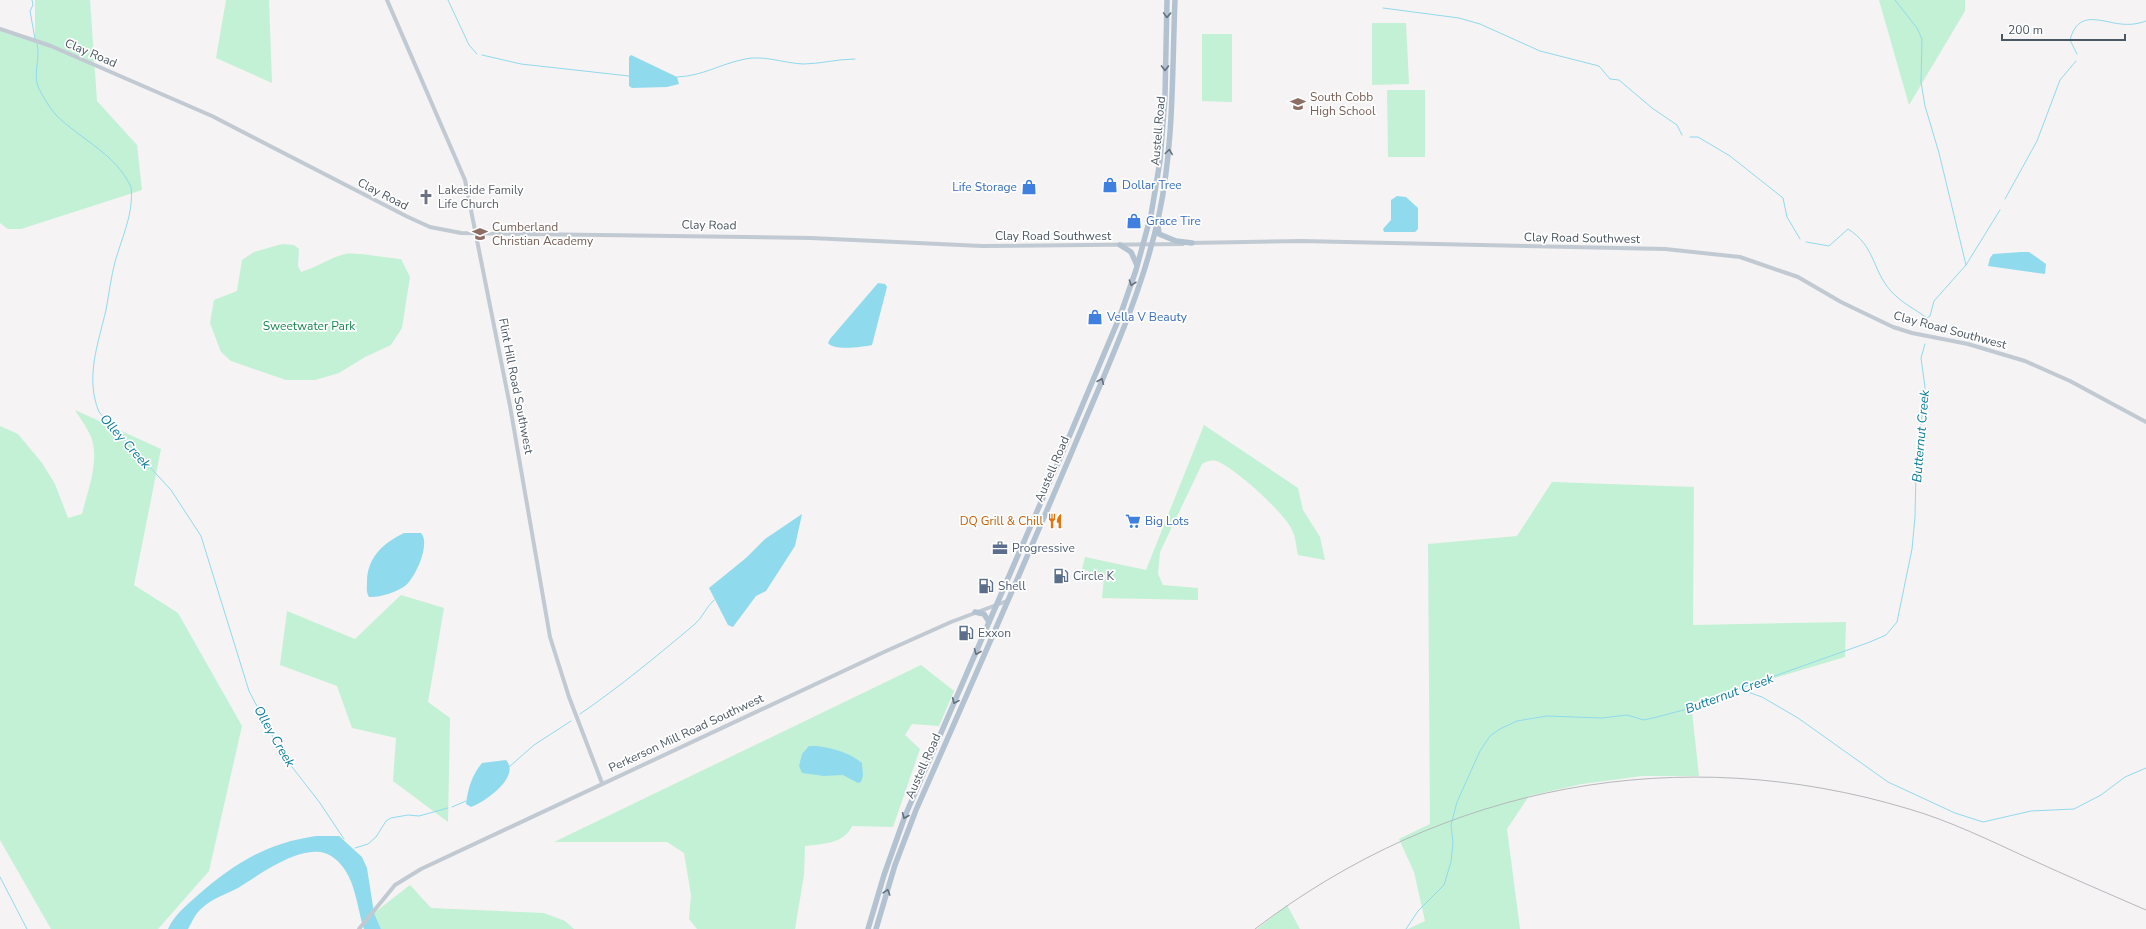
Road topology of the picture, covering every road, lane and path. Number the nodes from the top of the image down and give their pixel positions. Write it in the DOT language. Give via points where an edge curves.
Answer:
graph roads {
  1 [pos="386,0"];
  2 [pos="1167,0"];
  3 [pos="1175,0"];
  4 [pos="0,29"];
  5 [pos="1157,222"];
  6 [pos="474,232"];
  7 [pos="1192,243"];
  8 [pos="1120,245"];
  9 [pos="1143,245"];
  10 [pos="1152,245"];
  11 [pos="982,246"];
  12 [pos="1137,266"];
  13 [pos="2146,422"];
  14 [pos="1007,601"];
  15 [pos="997,604"];
  16 [pos="975,612"];
  17 [pos="989,623"];
  18 [pos="602,783"];
  19 [pos="359,929"];
  20 [pos="868,929"];
  21 [pos="876,929"];
  1 -- 6 [label="street, Flint Hill Road Southwest" via="462,173"];
  2 -- 9 [label="main road, Austell Road, one-way" via="1162,139 1156,191"];
  5 -- 3 [label="main road, Austell Road, one-way" via="1170,141"];
  4 -- 6 [label="street, Clay Road" via="51,46 212,116 424,224 445,231"];
  5 -- 7 [label="main road" via="1159,234 1164,237"];
  5 -- 10 [label="main road, Austell Road"];
  6 -- 11 [label="street, Clay Road" via="811,238"];
  6 -- 18 [label="street, Flint Hill Road Southwest" via="510,406 550,638 569,697"];
  7 -- 10 [label="street, Clay Road Southwest"];
  7 -- 13 [label="street, Clay Road Southwest" via="1301,241 1666,249 1740,258 1798,277 1892,327 1968,344 2025,361 2070,381"];
  8 -- 9 [label="street, Clay Road Southwest"];
  8 -- 11 [label="street, Clay Road Southwest"];
  8 -- 12 [label="main road" via="1131,252"];
  9 -- 10 [label="street, Clay Road Southwest"];
  9 -- 12 [label="main road, Austell Road"];
  14 -- 10 [label="main road, Austell Road, one-way" via="1123,328"];
  12 -- 15 [label="main road, Austell Road, one-way" via="1120,316"];
  14 -- 15 [label="street, Perkerson Mill Road Southwest"];
  21 -- 14 [label="main road, Austell Road, one-way" via="895,865 916,810"];
  15 -- 16 [label="street, Perkerson Mill Road Southwest"];
  15 -- 17 [label="main road, Austell Road"];
  16 -- 17 [label="main road" via="986,615"];
  16 -- 18 [label="street, Perkerson Mill Road Southwest"];
  17 -- 20 [label="main road, Austell Road, one-way" via="901,827"];
  18 -- 19 [label="street, Perkerson Mill Road Southwest" via="407,876 382,899"];
}
